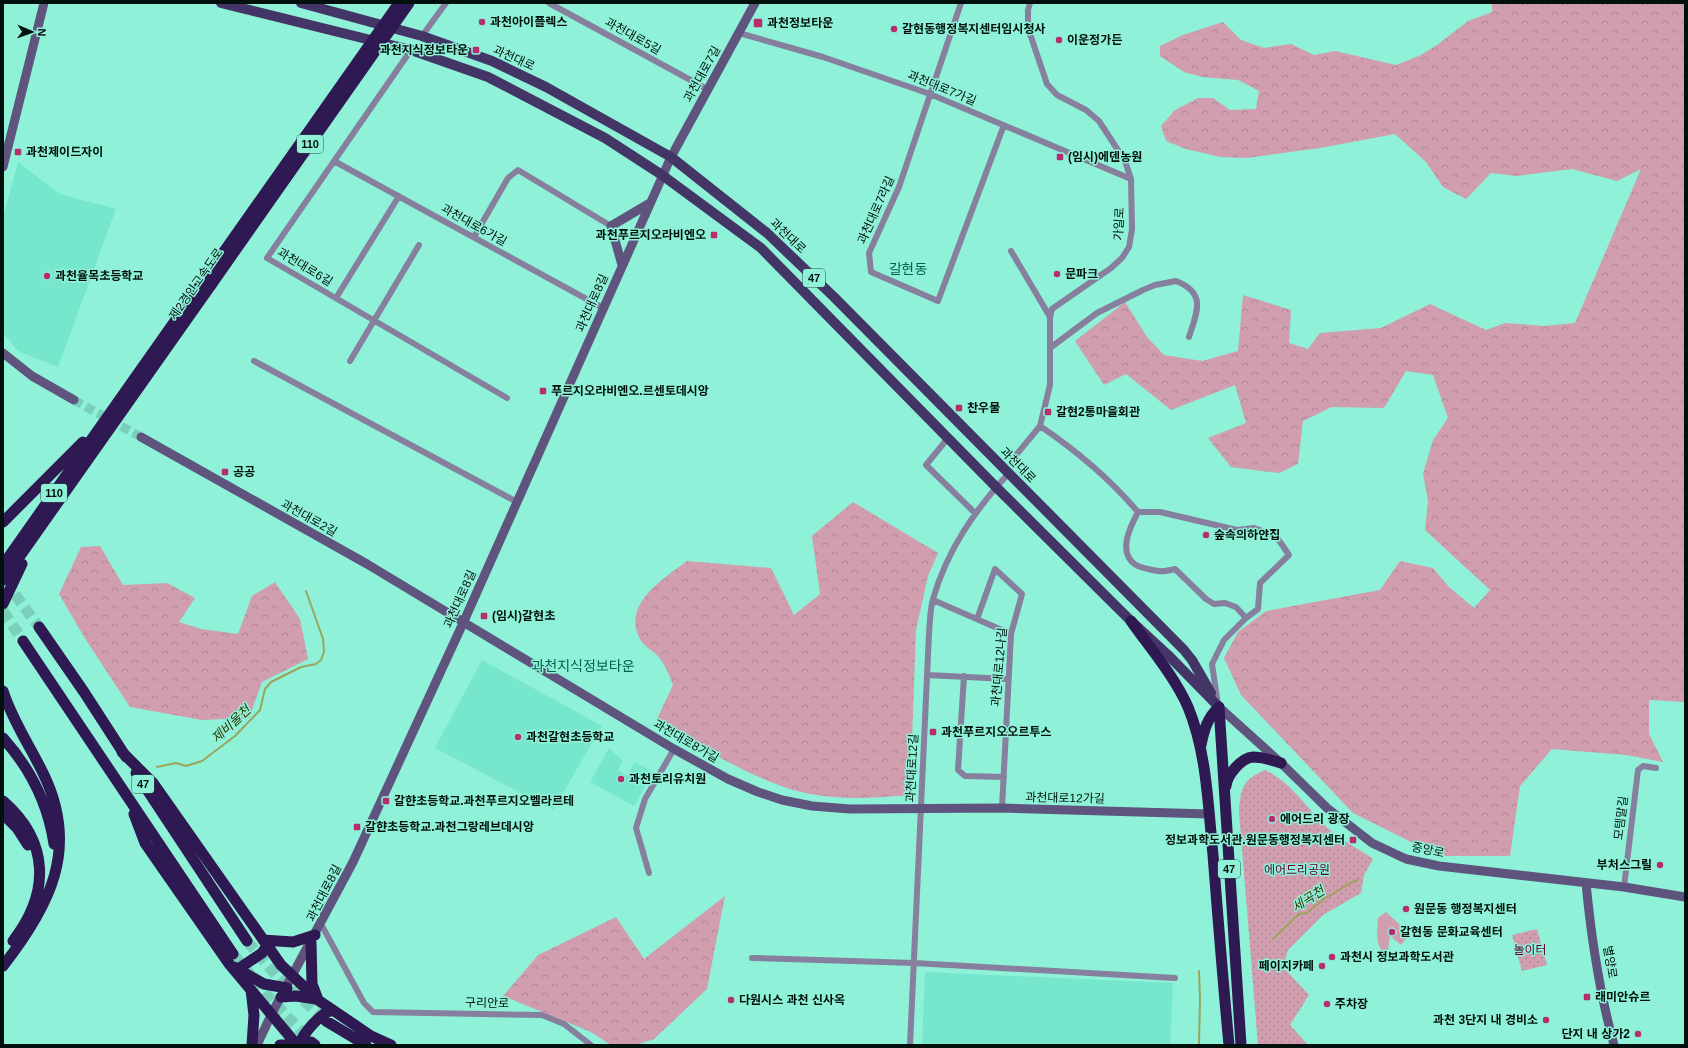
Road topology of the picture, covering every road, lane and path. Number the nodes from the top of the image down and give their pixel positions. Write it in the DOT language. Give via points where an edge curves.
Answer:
graph roads {
  1 [pos="44,3"];
  2 [pos="221,3"];
  3 [pos="301,3"];
  4 [pos="399,3"];
  5 [pos="409,3"];
  6 [pos="446,3"];
  7 [pos="549,3"];
  8 [pos="755,3"];
  9 [pos="961,3"];
  10 [pos="1030,3"];
  11 [pos="739,33"];
  12 [pos="422,36"];
  13 [pos="411,50"];
  14 [pos="707,89"];
  15 [pos="930,94"];
  16 [pos="1004,125"];
  17 [pos="671,156"];
  18 [pos="334,161"];
  19 [pos="3,167"];
  20 [pos="662,175"];
  21 [pos="1131,179"];
  22 [pos="399,196"];
  23 [pos="650,203"];
  24 [pos="610,226"];
  25 [pos="474,237"];
  26 [pos="419,245"];
  27 [pos="1011,251"];
  28 [pos="622,265"];
  29 [pos="208,282"];
  30 [pos="336,298"];
  31 [pos="603,308"];
  32 [pos="1050,317"];
  33 [pos="374,321"];
  34 [pos="1190,337"];
  35 [pos="1050,348"];
  36 [pos="3,353"];
  37 [pos="254,361"];
  38 [pos="350,361"];
  39 [pos="507,398"];
  40 [pos="74,400"];
  41 [pos="105,420"];
  42 [pos="1040,426"];
  43 [pos="141,437"];
  44 [pos="948,438"];
  45 [pos="1012,460"];
  46 [pos="1009,473"];
  47 [pos="996,487"];
  48 [pos="66,492"];
  49 [pos="517,502"];
  50 [pos="1138,512"];
  51 [pos="975,513"];
  52 [pos="3,522"];
  53 [pos="3,565"];
  54 [pos="3,580"];
  55 [pos="933,600"];
  56 [pos="3,604"];
  57 [pos="1246,618"];
  58 [pos="977,619"];
  59 [pos="464,621"];
  60 [pos="1131,621"];
  61 [pos="39,627"];
  62 [pos="1010,634"];
  63 [pos="23,641"];
  64 [pos="1184,650"];
  65 [pos="1170,657"];
  66 [pos="927,675"];
  67 [pos="964,676"];
  68 [pos="1007,679"];
  69 [pos="3,691"];
  70 [pos="1219,707"];
  71 [pos="3,738"];
  72 [pos="1200,746"];
  73 [pos="674,749"];
  74 [pos="122,752"];
  75 [pos="1281,763"];
  76 [pos="1656,768"];
  77 [pos="1004,777"];
  78 [pos="1224,792"];
  79 [pos="127,795"];
  80 [pos="3,801"];
  81 [pos="920,808"];
  82 [pos="1002,808"];
  83 [pos="3,814"];
  84 [pos="1209,814"];
  85 [pos="649,873"];
  86 [pos="1586,883"];
  87 [pos="51,886"];
  88 [pos="1624,887"];
  89 [pos="1685,897"];
  90 [pos="321,924"];
  91 [pos="18,934"];
  92 [pos="313,939"];
  93 [pos="247,941"];
  94 [pos="265,943"];
  95 [pos="3,954"];
  96 [pos="233,954"];
  97 [pos="752,958"];
  98 [pos="914,963"];
  99 [pos="3,966"];
  100 [pos="234,967"];
  101 [pos="293,978"];
  102 [pos="1175,978"];
  103 [pos="251,990"];
  104 [pos="284,992"];
  105 [pos="317,999"];
  106 [pos="332,1010"];
  107 [pos="272,1014"];
  108 [pos="326,1021"];
  109 [pos="252,1045"];
  110 [pos="257,1045"];
  111 [pos="280,1045"];
  112 [pos="285,1045"];
  113 [pos="298,1045"];
  114 [pos="366,1045"];
  115 [pos="391,1045"];
  116 [pos="591,1045"];
  117 [pos="910,1045"];
  118 [pos="1229,1045"];
  119 [pos="1241,1045"];
  120 [pos="1614,1045"];
  1 -- 19 [label="street"];
  2 -- 13 [label="main road"];
  3 -- 12 [label="main road, 과천대로 / 47"];
  4 -- 29 [label="highway, 제2경인고속도로 / 110, bridge"];
  5 -- 29 [label="highway, 제2경인고속도로 / 110, bridge"];
  6 -- 12 [label="street"];
  7 -- 14 [label="street, 과천대로5길"];
  8 -- 11 [label="street, 과천대로7길"];
  9 -- 15 [label="street"];
  10 -- 21 [label="street, 가일로" via="1028,28 1047,84 1056,95 1086,110 1099,121 1125,161"];
  11 -- 14 [label="street, 과천대로7길"];
  11 -- 15 [label="street, 과천대로7가길" via="823,57"];
  12 -- 17 [label="main road, 과천대로 / 47" via="507,68"];
  13 -- 18 [label="street, 과천대로6길"];
  13 -- 20 [label="main road" via="488,77 605,138"];
  14 -- 17 [label="street, 과천대로7길"];
  15 -- 16 [label="street, 과천대로7가길"];
  15 -- 16 [label="street, 과천대로7라길" via="899,187 869,253 871,272 938,301"];
  16 -- 21 [label="street, 과천대로7가길"];
  17 -- 20 [label="street, 과천대로8길"];
  17 -- 46 [label="main road, 과천대로 / 47" via="767,233"];
  18 -- 22 [label="street, 과천대로6가길"];
  18 -- 30 [label="street, 과천대로6길" via="267,258"];
  20 -- 23 [label="street, 과천대로8길"];
  20 -- 44 [label="main road" via="761,248"];
  21 -- 32 [label="street, 가일로" via="1132,229 1129,247 1111,268 1056,305"];
  22 -- 25 [label="street, 과천대로6가길"];
  22 -- 30 [label="street"];
  23 -- 24 [label="street"];
  23 -- 28 [label="street, 과천대로8길"];
  24 -- 25 [label="street" via="518,170 508,178"];
  24 -- 28 [label="street"];
  25 -- 31 [label="street, 과천대로6가길"];
  26 -- 33 [label="street"];
  27 -- 32 [label="street"];
  28 -- 31 [label="street, 과천대로8길"];
  29 -- 41 [label="highway, 제2경인고속도로 / 110"];
  29 -- 48 [label="highway, 제2경인고속도로 / 110"];
  30 -- 33 [label="street, 과천대로6길"];
  31 -- 49 [label="street, 과천대로8길"];
  32 -- 35 [label="street"];
  33 -- 38 [label="street"];
  33 -- 39 [label="street, 과천대로6길"];
  34 -- 35 [label="street" via="1197,298 1195,293 1176,281 1149,288 1097,313"];
  35 -- 42 [label="street" via="1050,385"];
  36 -- 40 [label="street" via="32,376"];
  37 -- 49 [label="street"];
  41 -- 52 [label="highway"];
  41 -- 53 [label="highway, 제2경인고속도로 / 110"];
  42 -- 45 [label="street"];
  42 -- 50 [label="street" via="1089,461 1117,487"];
  43 -- 59 [label="street, 과천대로2길"];
  44 -- 47 [label="main road"];
  44 -- 51 [label="street" via="926,465"];
  46 -- 47 [label="street, 과천대로12길"];
  46 -- 64 [label="main road, 과천대로 / 47"];
  47 -- 51 [label="street, 과천대로12길"];
  47 -- 60 [label="main road"];
  48 -- 54 [label="highway, 제2경인고속도로 / 110"];
  48 -- 56 [label="highway" via="53,517 26,556"];
  49 -- 59 [label="street, 과천대로8길"];
  50 -- 57 [label="street" via="1129,529 1127,541 1128,557 1137,566 1163,572 1175,569 1206,599 1214,604 1236,606"];
  50 -- 57 [label="street" via="1160,512 1237,530 1254,528 1276,536 1289,555 1260,583 1258,609"];
  51 -- 55 [label="street, 과천대로12길" via="945,566"];
  55 -- 58 [label="street"];
  55 -- 66 [label="street, 과천대로12길"];
  57 -- 70 [label="street" via="1224,640 1212,664"];
  58 -- 62 [label="street"];
  58 -- 62 [label="street, 과천대로12나길" via="996,569 1022,594"];
  59 -- 73 [label="street, 과천대로8가길"];
  59 -- 90 [label="street, 과천대로8길" via="353,862"];
  60 -- 65 [label="main road"];
  60 -- 72 [label="highway" via="1177,684"];
  61 -- 74 [label="highway, 47"];
  62 -- 68 [label="street, 과천대로12나길"];
  63 -- 79 [label="highway, 47"];
  64 -- 65 [label="main road" via="1181,658"];
  64 -- 70 [label="main road, 과천대로 / 47"];
  65 -- 70 [label="main road"];
  66 -- 67 [label="street"];
  66 -- 81 [label="street, 과천대로12길"];
  67 -- 68 [label="street"];
  67 -- 77 [label="street" via="958,770 965,776"];
  68 -- 77 [label="street, 과천대로12나길"];
  69 -- 87 [label="highway" via="49,786 57,812 60,843"];
  70 -- 72 [label="highway" via="1210,716"];
  70 -- 75 [label="street, 중앙로"];
  70 -- 78 [label="highway, 47"];
  71 -- 87 [label="highway" via="33,779 47,810 55,855"];
  72 -- 84 [label="highway"];
  73 -- 81 [label="street, 과천대로8가길" via="728,779 782,800 812,806 850,809"];
  73 -- 85 [label="street" via="645,799 636,828"];
  74 -- 93 [label="highway, 47"];
  74 -- 94 [label="highway" via="153,783"];
  75 -- 78 [label="highway" via="1251,757 1237,766 1227,779"];
  75 -- 86 [label="street, 중앙로" via="1327,808 1372,843 1406,859 1439,866"];
  76 -- 88 [label="street, 모템말길" via="1643,766 1638,770"];
  77 -- 82 [label="street, 과천대로12나길"];
  78 -- 119 [label="highway, 47"];
  79 -- 96 [label="highway, 47"];
  79 -- 100 [label="highway" via="145,843"];
  80 -- 91 [label="highway" via="27,829 36,849 40,871 36,902"];
  81 -- 82 [label="street, 과천대로12가길"];
  81 -- 98 [label="street, 과천대로12길"];
  82 -- 84 [label="street, 과천대로12가길"];
  83 -- 91 [label="highway" via="25,839 34,867 33,894"];
  84 -- 118 [label="highway"];
  86 -- 88 [label="street, 중앙로"];
  86 -- 120 [label="street, 별양로" via="1606,1013"];
  87 -- 99 [label="highway" via="36,921"];
  88 -- 89 [label="street, 중앙로"];
  90 -- 92 [label="street, 과천대로8길"];
  90 -- 116 [label="street, 구리안로" via="364,1003 374,1012 542,1016 564,1024"];
  91 -- 95 [label="highway"];
  92 -- 94 [label="highway"];
  92 -- 101 [label="street, 과천대로8길"];
  92 -- 105 [label="highway" via="312,984"];
  94 -- 100 [label="highway" via="262,952"];
  94 -- 101 [label="highway"];
  97 -- 98 [label="street"];
  98 -- 102 [label="street"];
  98 -- 117 [label="street, 과천대로12길"];
  100 -- 103 [label="highway"];
  100 -- 104 [label="highway"];
  101 -- 104 [label="street, 과천대로8길"];
  101 -- 105 [label="highway"];
  103 -- 107 [label="highway"];
  103 -- 109 [label="highway" via="254,1015"];
  104 -- 105 [label="highway"];
  104 -- 107 [label="street, 과천대로8길"];
  105 -- 106 [label="highway"];
  106 -- 113 [label="highway" via="325,1013"];
  106 -- 115 [label="highway" via="371,1036"];
  107 -- 110 [label="street, 과천대로8길"];
  107 -- 113 [label="highway"];
  108 -- 114 [label="highway"];
  111 -- 112 [label="highway"];
}
